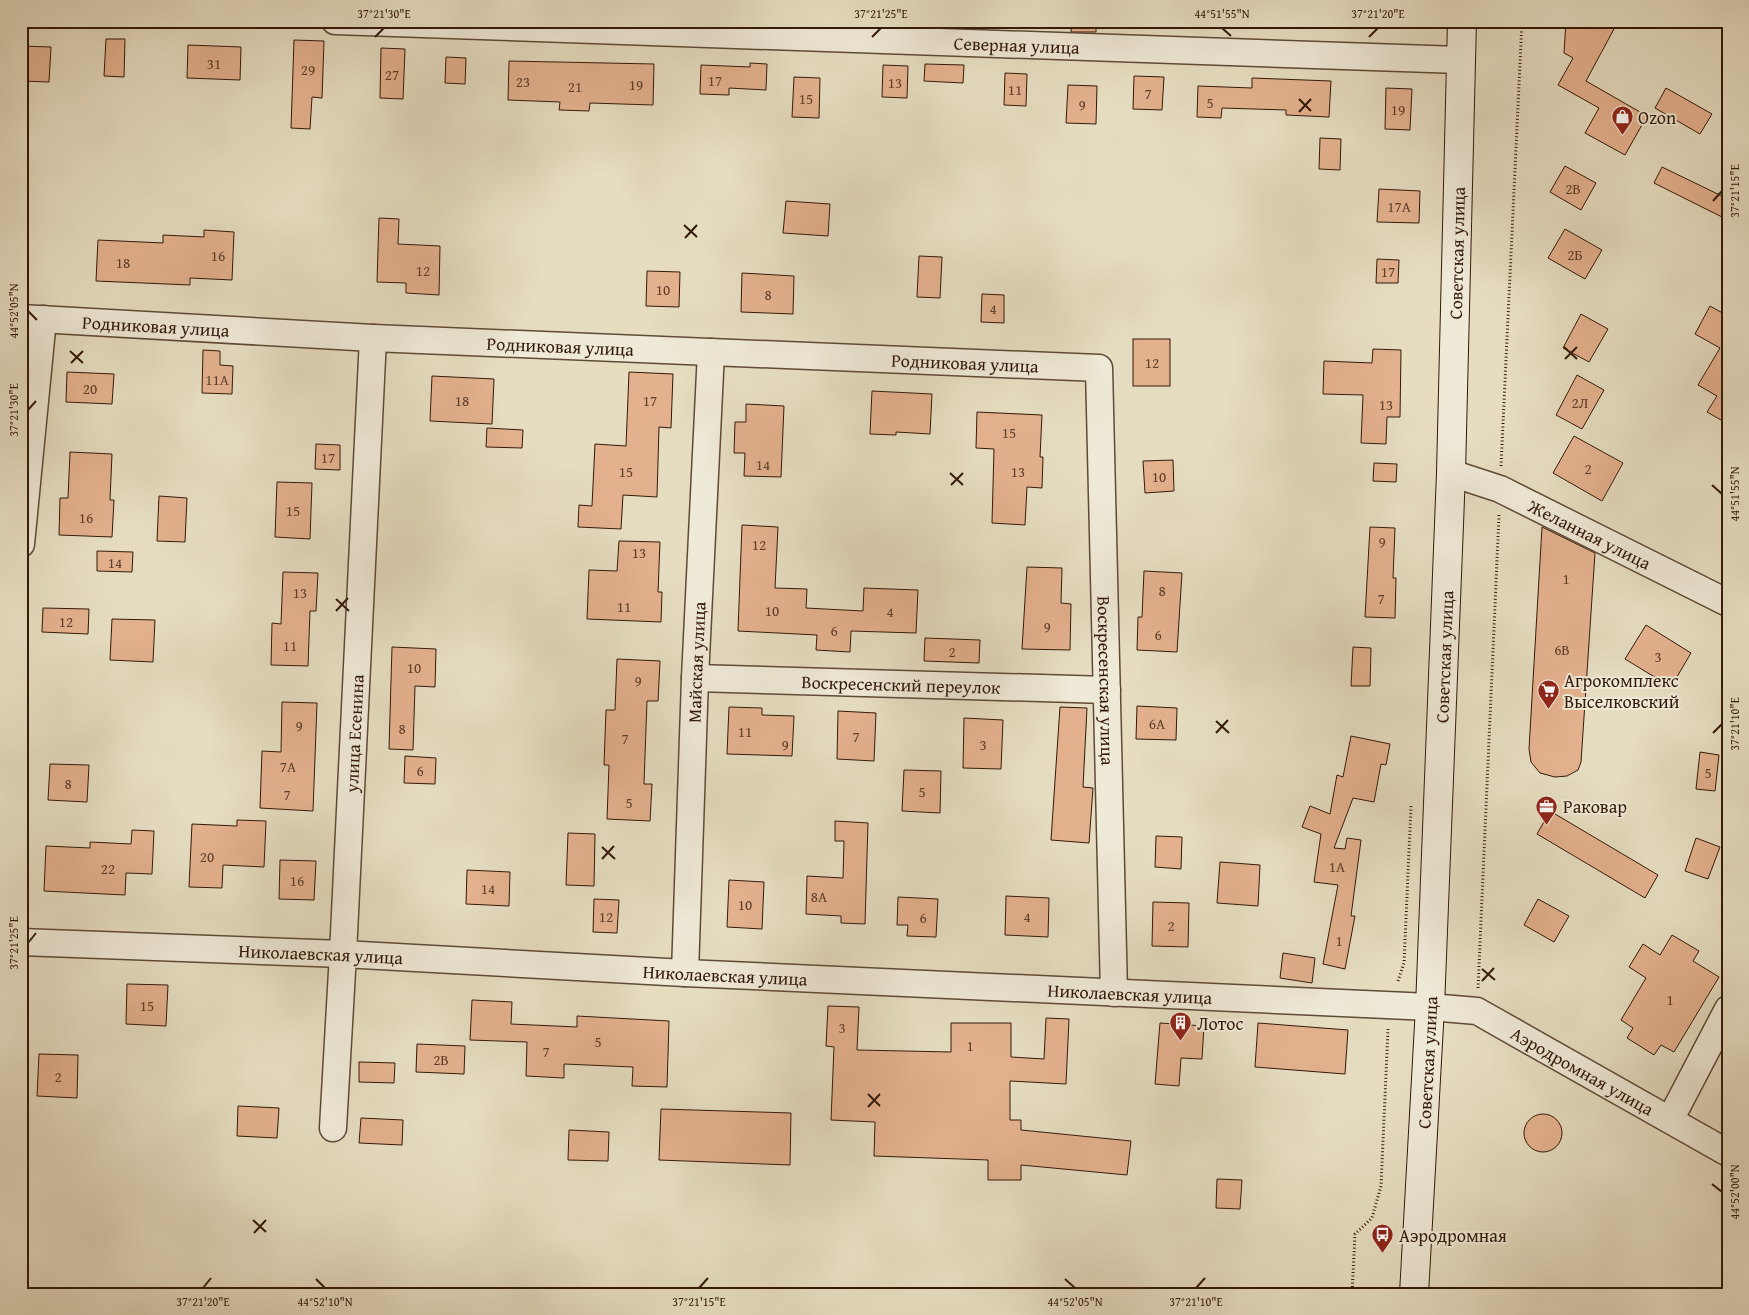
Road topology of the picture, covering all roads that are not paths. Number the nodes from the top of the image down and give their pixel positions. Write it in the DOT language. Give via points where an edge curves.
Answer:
graph roads {
  1 [pos="335,21"];
  2 [pos="1462,21"];
  3 [pos="1460,60"];
  4 [pos="32,319"];
  5 [pos="373,338"];
  6 [pos="711,352"];
  7 [pos="1098,368"];
  8 [pos="1451,473"];
  9 [pos="21,544"];
  10 [pos="1728,603"];
  11 [pos="695,678"];
  12 [pos="1107,690"];
  13 [pos="21,942"];
  14 [pos="343,954"];
  15 [pos="685,973"];
  16 [pos="1114,993"];
  17 [pos="1430,1007"];
  18 [pos="1728,1010"];
  19 [pos="1670,1120"];
  20 [pos="333,1128"];
  21 [pos="1728,1152"];
  22 [pos="1414,1294"];
  1 -- 3 [label="street, Северная улица"];
  2 -- 3 [label="main road, Советская улица"];
  3 -- 8 [label="main road, Советская улица"];
  4 -- 5 [label="street, Родниковая улица"];
  4 -- 9 [label="street"];
  5 -- 6 [label="street, Родниковая улица"];
  5 -- 14 [label="street, улица Есенина"];
  6 -- 7 [label="street, Родниковая улица"];
  6 -- 11 [label="street, Майская улица"];
  7 -- 12 [label="street, Воскресенская улица"];
  8 -- 10 [label="street, Желанная улица" via="1500,489"];
  8 -- 17 [label="main road, Советская улица"];
  11 -- 12 [label="street, Воскресенский переулок"];
  11 -- 15 [label="street, Майская улица"];
  12 -- 16 [label="street, Воскресенская улица"];
  13 -- 14 [label="street, Николаевская улица"];
  14 -- 15 [label="street, Николаевская улица"];
  14 -- 20 [label="street, улица Есенина"];
  15 -- 16 [label="street, Николаевская улица"];
  16 -- 17 [label="street, Николаевская улица"];
  17 -- 19 [label="street, Аэродромная улица" via="1477,1011"];
  17 -- 22 [label="main road, Советская улица"];
  18 -- 19 [label="street"];
  19 -- 21 [label="street, Аэродромная улица"];
}
